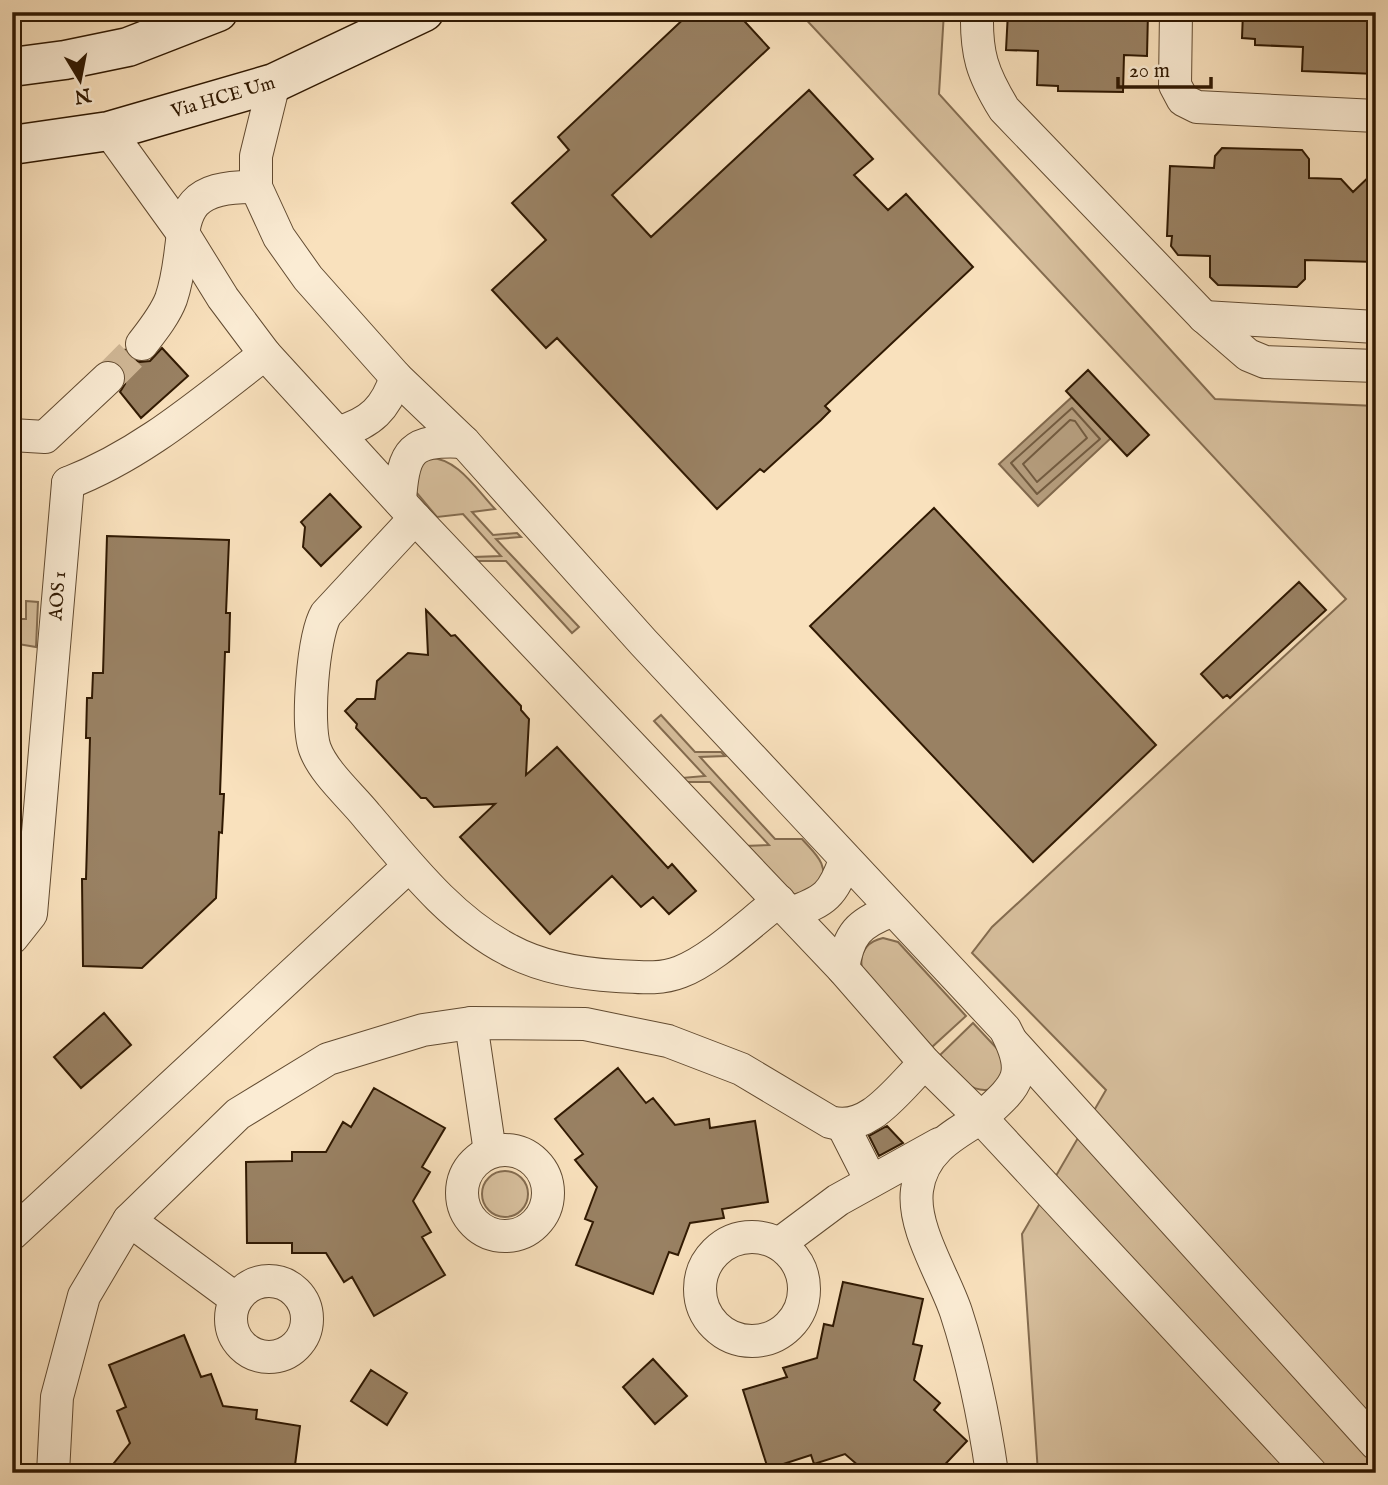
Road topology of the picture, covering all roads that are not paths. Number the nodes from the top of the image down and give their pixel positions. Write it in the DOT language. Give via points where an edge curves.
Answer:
graph roads {
  1 [pos="218,12"];
  2 [pos="424,12"];
  3 [pos="977,12"];
  4 [pos="1177,12"];
  5 [pos="12,67"];
  6 [pos="274,83"];
  7 [pos="1376,116"];
  8 [pos="109,131"];
  9 [pos="12,145"];
  10 [pos="256,187"];
  11 [pos="184,235"];
  12 [pos="1203,317"];
  13 [pos="1376,327"];
  14 [pos="142,344"];
  15 [pos="265,354"];
  16 [pos="1376,366"];
  17 [pos="396,377"];
  18 [pos="108,378"];
  19 [pos="339,432"];
  20 [pos="12,435"];
  21 [pos="45,437"];
  22 [pos="464,442"];
  23 [pos="68,483"];
  24 [pos="407,510"];
  25 [pos="845,860"];
  26 [pos="409,866"];
  27 [pos="785,907"];
  28 [pos="891,911"];
  29 [pos="12,938"];
  30 [pos="843,968"];
  31 [pos="471,1023"];
  32 [pos="1011,1041"];
  33 [pos="925,1063"];
  34 [pos="981,1118"];
  35 [pos="843,1126"];
  36 [pos="940,1143"];
  37 [pos="490,1152"];
  38 [pos="871,1181"];
  39 [pos="129,1220"];
  40 [pos="12,1234"];
  41 [pos="779,1244"];
  42 [pos="236,1299"];
  43 [pos="1376,1444"];
  44 [pos="53,1473"];
  45 [pos="992,1473"];
  46 [pos="1311,1473"];
  1 -- 5 [label="main road" via="128,47"];
  2 -- 6 [label="main road, Via HCE Um"];
  3 -- 12 [label="street" via="978,56 1004,109"];
  4 -- 7 [label="street" via="1175,85 1182,100 1197,107"];
  6 -- 8 [label="main road, Via HCE Um"];
  6 -- 10 [label="street" via="256,156"];
  8 -- 9 [label="main road, Via HCE Um"];
  8 -- 11 [label="street"];
  10 -- 11 [label="street" via="213,190 196,198 187,214"];
  10 -- 17 [label="street" via="279,237 308,278"];
  11 -- 14 [label="street" via="171,300"];
  11 -- 15 [label="street"];
  12 -- 13 [label="street"];
  12 -- 16 [label="street" via="1248,355 1265,362"];
  15 -- 19 [label="street"];
  15 -- 23 [label="street" via="147,444 101,471"];
  17 -- 19 [label="street" via="388,400 376,415"];
  17 -- 22 [label="street"];
  18 -- 21 [label="street"];
  19 -- 24 [label="street"];
  20 -- 21 [label="street"];
  21 -- 23 [label="street"];
  22 -- 24 [label="street" via="437,440 416,449 404,462"];
  22 -- 25 [label="street"];
  23 -- 29 [label="street, AOS 1" via="32,914"];
  24 -- 26 [label="street" via="318,626 312,735 322,762"];
  24 -- 27 [label="street"];
  25 -- 27 [label="street" via="828,896"];
  25 -- 28 [label="street"];
  26 -- 27 [label="street" via="458,915 509,951 602,975 652,978 681,972"];
  26 -- 40 [label="street"];
  27 -- 30 [label="street"];
  28 -- 30 [label="street" via="858,929 846,945"];
  28 -- 32 [label="street" via="1005,1029"];
  30 -- 33 [label="street"];
  31 -- 35 [label="street" via="584,1024 668,1041 741,1069"];
  31 -- 37 [label="street"];
  31 -- 39 [label="street" via="423,1030 328,1059 238,1114"];
  32 -- 34 [label="street" via="1018,1054 1013,1087"];
  32 -- 43 [label="street"];
  33 -- 34 [label="street"];
  33 -- 35 [label="street" via="868,1118"];
  34 -- 36 [label="street"];
  34 -- 46 [label="street"];
  35 -- 38 [label="street"];
  36 -- 38 [label="street"];
  36 -- 45 [label="street" via="925,1165 916,1191 919,1211 959,1324 984,1415"];
  38 -- 41 [label="street"];
  39 -- 42 [label="street"];
  39 -- 44 [label="street" via="84,1296 57,1397"];
}
